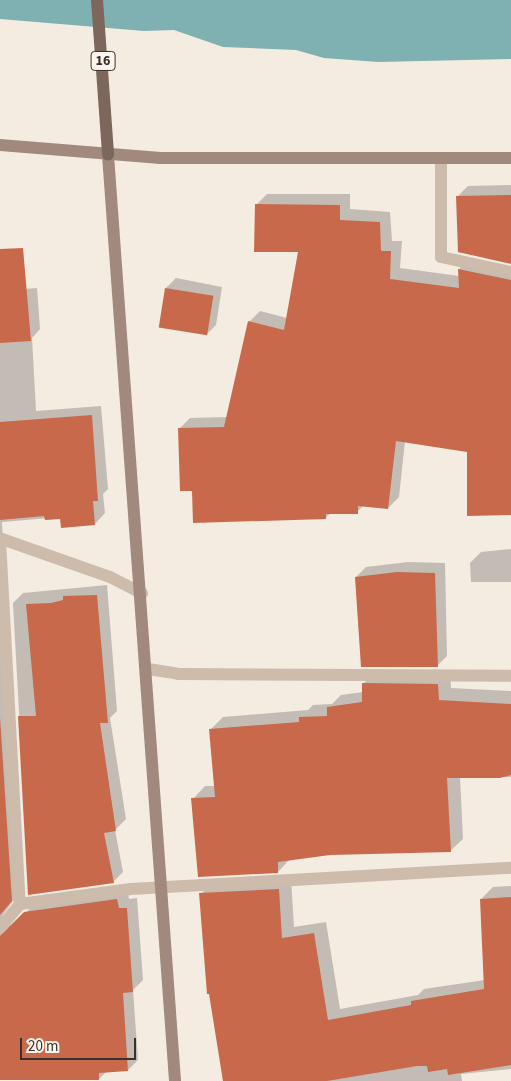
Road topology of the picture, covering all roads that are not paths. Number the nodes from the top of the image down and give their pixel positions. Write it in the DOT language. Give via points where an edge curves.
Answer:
graph roads {
  1 [pos="98,0"];
  2 [pos="0,145"];
  3 [pos="108,155"];
  4 [pos="511,158"];
  5 [pos="441,160"];
  6 [pos="511,272"];
  7 [pos="1,540"];
  8 [pos="142,594"];
  9 [pos="148,669"];
  10 [pos="511,676"];
  11 [pos="511,868"];
  12 [pos="162,888"];
  13 [pos="20,904"];
  14 [pos="0,928"];
  15 [pos="175,1081"];
  1 -- 3 [label="main road, 16"];
  2 -- 3 [label="street"];
  3 -- 5 [label="street"];
  3 -- 8 [label="street"];
  4 -- 5 [label="street"];
  5 -- 6 [label="street" via="441,257"];
  7 -- 8 [label="street" via="110,577"];
  7 -- 13 [label="street"];
  8 -- 9 [label="street"];
  9 -- 10 [label="street" via="178,674"];
  9 -- 12 [label="street"];
  11 -- 12 [label="street"];
  12 -- 13 [label="street"];
  12 -- 15 [label="street"];
  13 -- 14 [label="street"];
}
